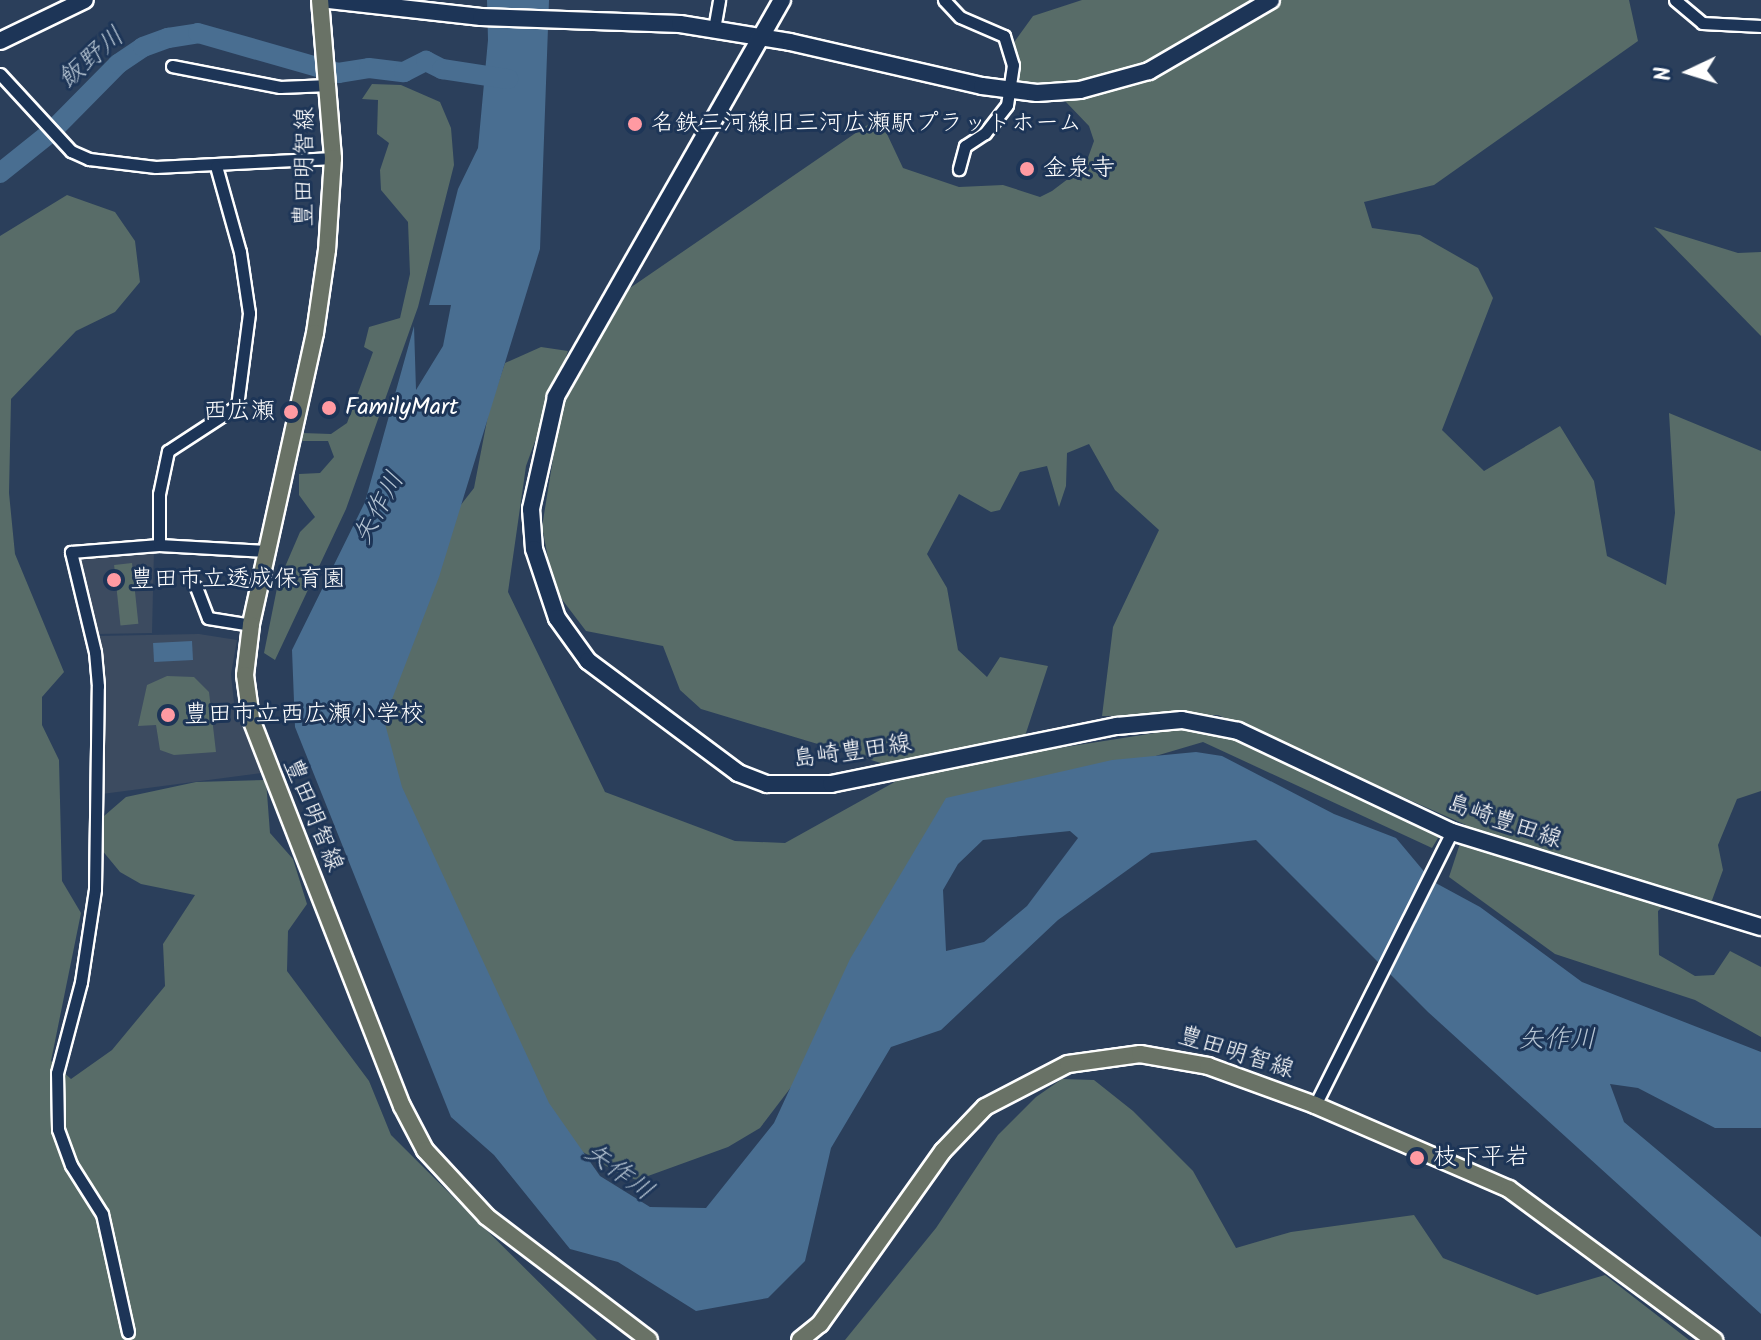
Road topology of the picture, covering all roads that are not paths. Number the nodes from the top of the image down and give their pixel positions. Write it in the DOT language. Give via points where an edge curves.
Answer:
graph roads {
  1 [pos="85,0"];
  2 [pos="320,0"];
  3 [pos="329,0"];
  4 [pos="719,0"];
  5 [pos="782,0"];
  6 [pos="944,0"];
  7 [pos="1271,0"];
  8 [pos="1675,0"];
  9 [pos="1761,26"];
  10 [pos="714,29"];
  11 [pos="764,38"];
  12 [pos="0,41"];
  13 [pos="172,66"];
  14 [pos="0,74"];
  15 [pos="329,82"];
  16 [pos="1008,89"];
  17 [pos="333,158"];
  18 [pos="216,166"];
  19 [pos="959,169"];
  20 [pos="159,545"];
  21 [pos="266,551"];
  22 [pos="196,587"];
  23 [pos="251,625"];
  24 [pos="1449,837"];
  25 [pos="1761,927"];
  26 [pos="1315,1105"];
  27 [pos="128,1332"];
  28 [pos="649,1340"];
  29 [pos="800,1340"];
  30 [pos="1714,1340"];
  1 -- 12 [label="main road"];
  2 -- 15 [label="main road, 豊田明智線"];
  3 -- 10 [label="main road" via="452,14"];
  4 -- 10 [label="street"];
  5 -- 11 [label="main road, 島崎豊田線"];
  6 -- 16 [label="street" via="960,17 1004,36 1013,65"];
  7 -- 16 [label="main road" via="1149,71 1080,90"];
  8 -- 9 [label="street" via="1702,23 1737,29"];
  10 -- 11 [label="main road"];
  11 -- 16 [label="main road"];
  11 -- 24 [label="main road, 島崎豊田線" via="556,397 531,509 534,549 557,618 581,653 706,751 738,773 767,784 831,784 1117,726 1182,720 1238,731"];
  13 -- 15 [label="street" via="280,87"];
  14 -- 18 [label="street" via="63,143 97,161"];
  15 -- 17 [label="main road, 豊田明智線"];
  16 -- 19 [label="street" via="1003,113 965,146"];
  17 -- 18 [label="street" via="272,158"];
  17 -- 21 [label="main road, 豊田明智線" via="315,333"];
  18 -- 20 [label="street" via="240,252 249,313 239,393 232,411 168,451 159,494"];
  20 -- 21 [label="street"];
  20 -- 27 [label="street" via="71,552 98,686 95,873 81,982 57,1073 58,1129 71,1165 102,1214"];
  21 -- 23 [label="main road, 豊田明智線"];
  22 -- 23 [label="street" via="208,618"];
  23 -- 28 [label="main road, 豊田明智線" via="246,693 259,747 412,1127 469,1201"];
  24 -- 25 [label="main road, 島崎豊田線"];
  24 -- 26 [label="street"];
  26 -- 29 [label="main road, 豊田明智線" via="1159,1054 1099,1057 1034,1078 967,1124 829,1313"];
  26 -- 30 [label="main road, 豊田明智線" via="1509,1189"];
}
